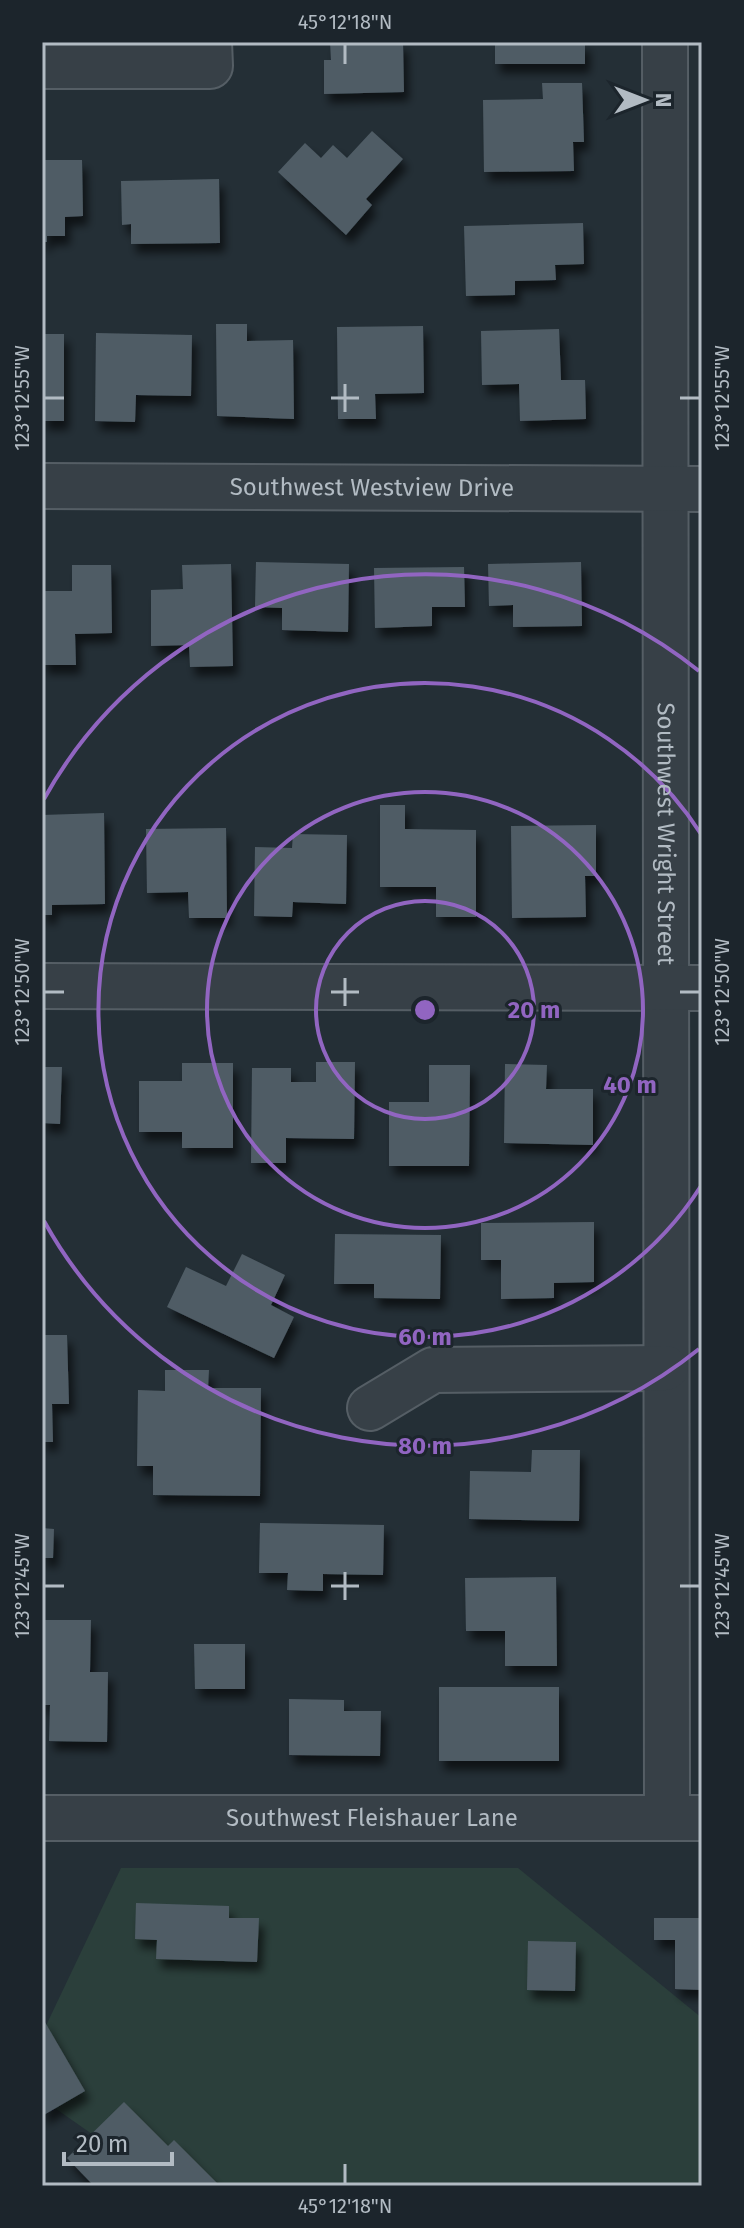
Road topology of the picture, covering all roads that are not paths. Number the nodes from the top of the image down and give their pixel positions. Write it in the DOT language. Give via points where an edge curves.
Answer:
graph roads {
  1 [pos="665,42"];
  2 [pos="209,54"];
  3 [pos="42,66"];
  4 [pos="42,486"];
  5 [pos="684,489"];
  6 [pos="42,986"];
  7 [pos="684,988"];
  8 [pos="666,1368"];
  9 [pos="370,1408"];
  10 [pos="42,1818"];
  11 [pos="684,1818"];
  1 -- 5 [label="street, Southwest Wright Street"];
  2 -- 3 [label="street"];
  4 -- 5 [label="street, Southwest Westview Drive"];
  5 -- 7 [label="street, Southwest Wright Street"];
  6 -- 7 [label="street"];
  7 -- 8 [label="street, Southwest Wright Street"];
  8 -- 9 [label="street" via="433,1370"];
  8 -- 11 [label="street, Southwest Wright Street"];
  10 -- 11 [label="street, Southwest Fleishauer Lane"];
}
